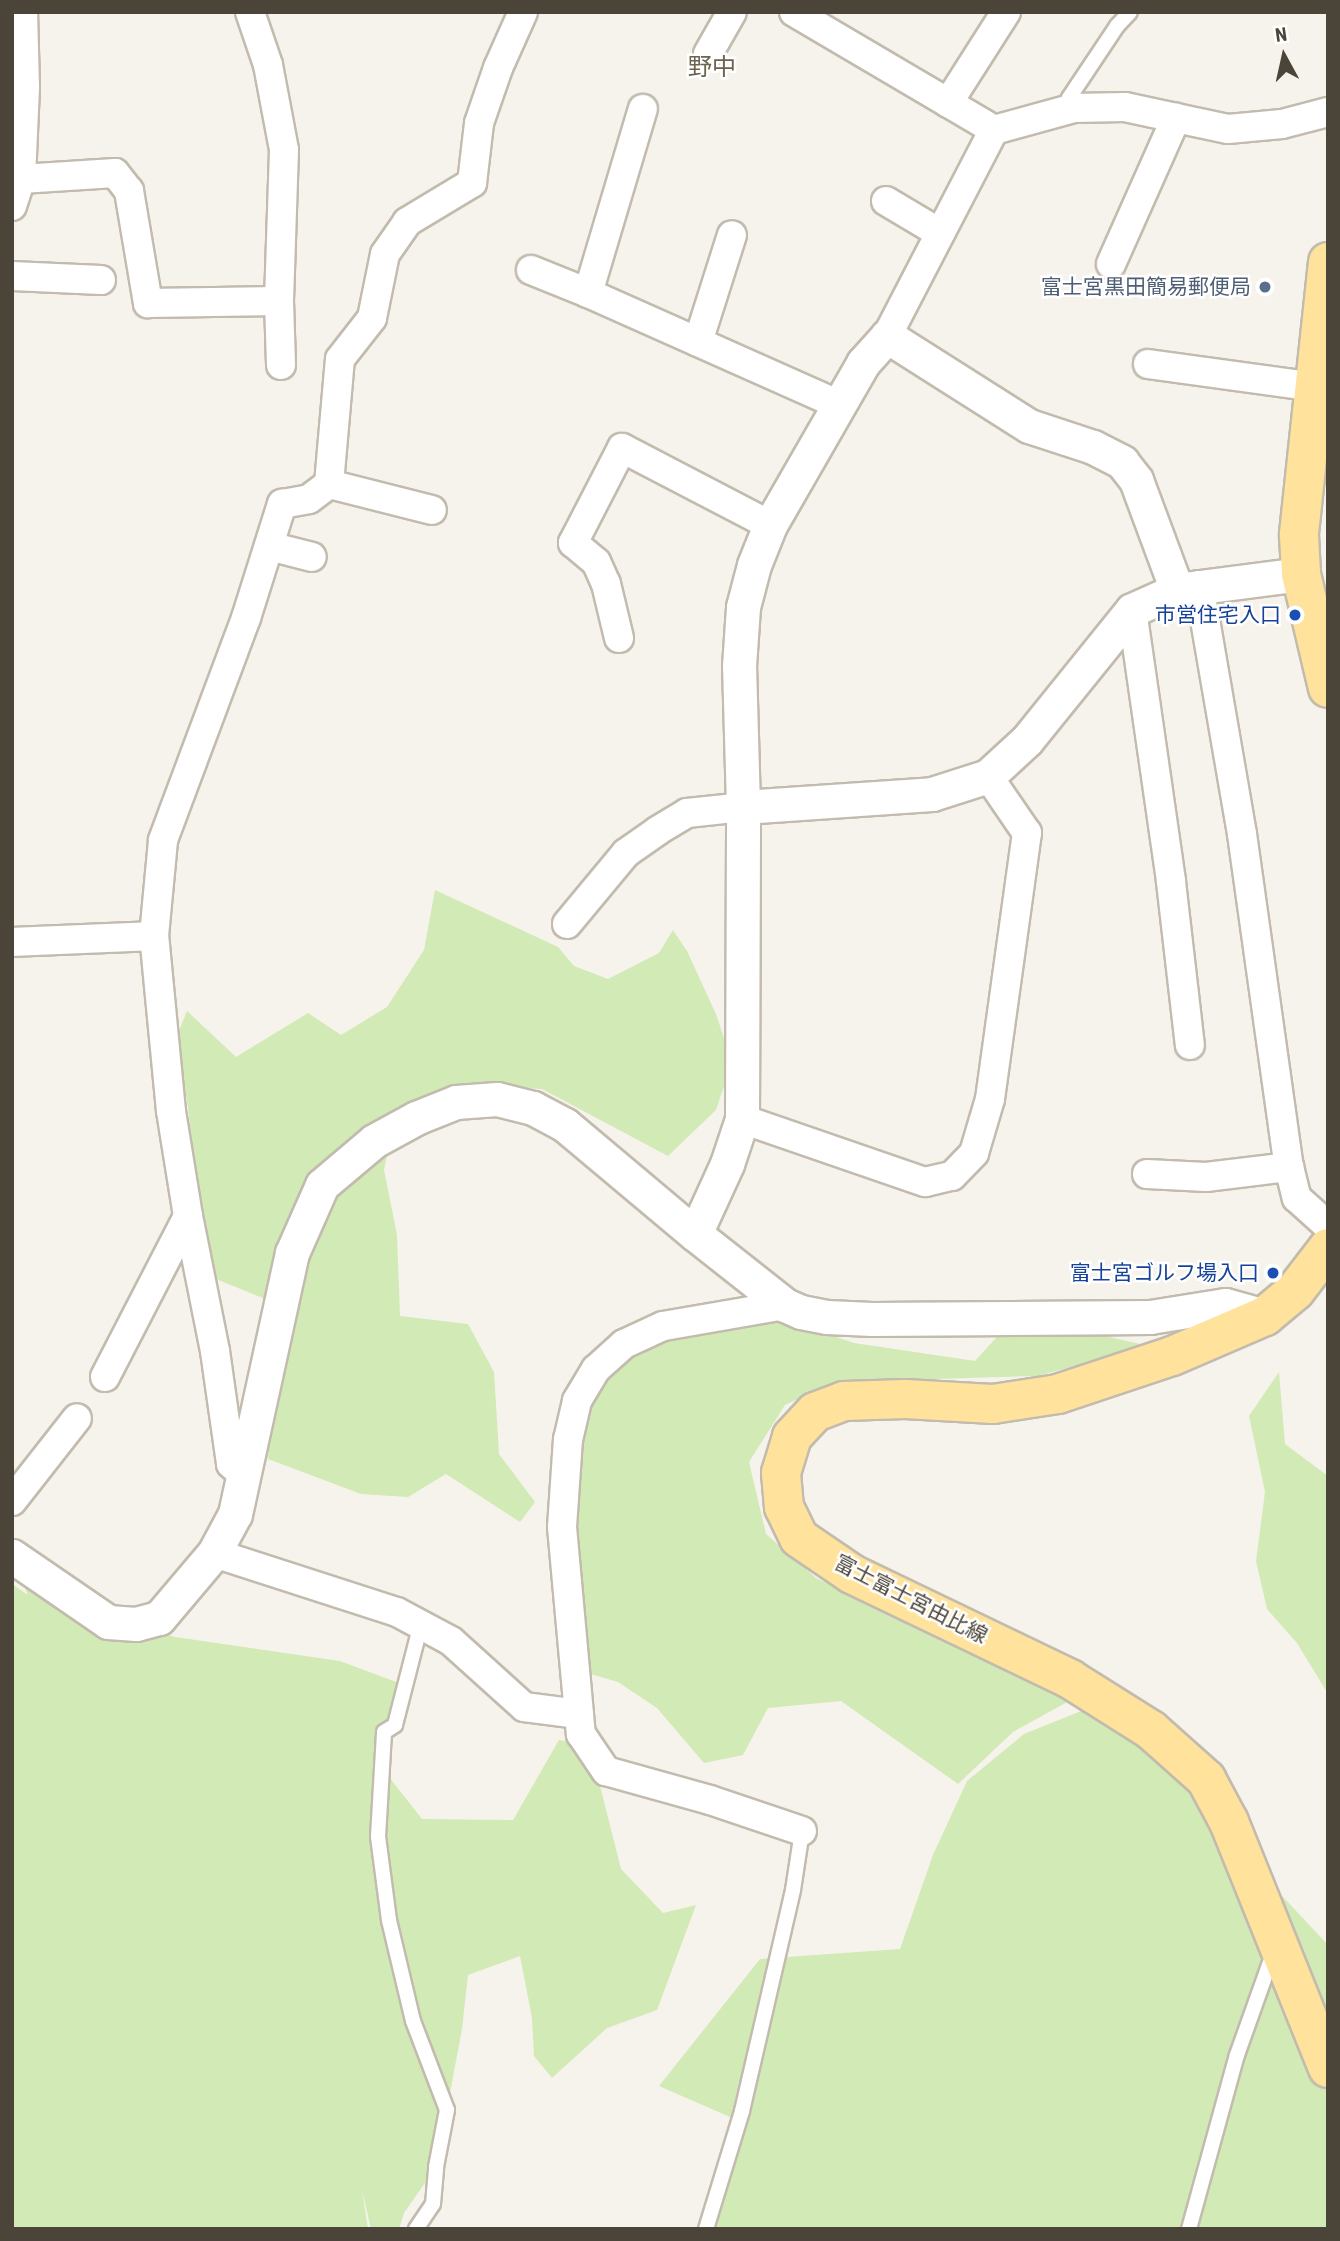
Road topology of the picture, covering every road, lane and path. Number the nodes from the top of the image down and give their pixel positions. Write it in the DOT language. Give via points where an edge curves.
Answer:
graph roads {
  1 [pos="23,12"];
  2 [pos="250,12"];
  3 [pos="523,12"];
  4 [pos="732,12"];
  5 [pos="794,12"];
  6 [pos="1006,12"];
  7 [pos="1130,12"];
  8 [pos="829,21"];
  9 [pos="708,54"];
  10 [pos="948,103"];
  11 [pos="643,109"];
  12 [pos="1068,110"];
  13 [pos="1328,113"];
  14 [pos="1176,118"];
  15 [pos="994,130"];
  16 [pos="21,179"];
  17 [pos="886,201"];
  18 [pos="12,206"];
  19 [pos="940,233"];
  20 [pos="732,235"];
  21 [pos="1328,262"];
  22 [pos="1111,264"];
  23 [pos="531,271"];
  24 [pos="12,276"];
  25 [pos="101,280"];
  26 [pos="588,293"];
  27 [pos="279,301"];
  28 [pos="1325,315"];
  29 [pos="887,336"];
  30 [pos="698,342"];
  31 [pos="1148,364"];
  32 [pos="281,365"];
  33 [pos="1315,387"];
  34 [pos="840,405"];
  35 [pos="328,484"];
  36 [pos="432,510"];
  37 [pos="770,525"];
  38 [pos="269,546"];
  39 [pos="312,557"];
  40 [pos="1301,573"];
  41 [pos="1188,588"];
  42 [pos="1132,610"];
  43 [pos="619,638"];
  44 [pos="1328,688"];
  45 [pos="988,776"];
  46 [pos="743,807"];
  47 [pos="567,924"];
  48 [pos="154,936"];
  49 [pos="12,942"];
  50 [pos="1190,1045"];
  51 [pos="742,1119"];
  52 [pos="1289,1167"];
  53 [pos="1147,1174"];
  54 [pos="188,1216"];
  55 [pos="1328,1226"];
  56 [pos="695,1234"];
  57 [pos="1328,1248"];
  58 [pos="785,1305"];
  59 [pos="1265,1316"];
  60 [pos="106,1377"];
  61 [pos="77,1418"];
  62 [pos="245,1476"];
  63 [pos="12,1501"];
  64 [pos="214,1553"];
  65 [pos="12,1556"];
  66 [pos="421,1624"];
  67 [pos="579,1714"];
  68 [pos="802,1831"];
  69 [pos="1277,1942"];
  70 [pos="1328,2068"];
  71 [pos="416,2229"];
  72 [pos="706,2229"];
  73 [pos="1189,2229"];
  1 -- 16 [label="street"];
  2 -- 27 [label="street" via="268,65 284,150"];
  3 -- 35 [label="street" via="479,123 472,183 407,222 385,254 372,318 340,359"];
  4 -- 9 [label="street"];
  5 -- 8 [label="street"];
  6 -- 10 [label="street"];
  7 -- 12 [label="lane" via="1069,99"];
  8 -- 10 [label="street"];
  10 -- 15 [label="street"];
  11 -- 26 [label="street"];
  12 -- 14 [label="street" via="1125,107"];
  12 -- 15 [label="street"];
  13 -- 14 [label="street" via="1282,124 1228,129"];
  14 -- 22 [label="street"];
  15 -- 19 [label="street"];
  16 -- 18 [label="street"];
  16 -- 27 [label="street" via="115,173 129,191 148,303"];
  17 -- 19 [label="street"];
  19 -- 29 [label="street"];
  20 -- 30 [label="street"];
  21 -- 28 [label="main road"];
  23 -- 26 [label="street"];
  24 -- 25 [label="street"];
  26 -- 30 [label="street"];
  27 -- 32 [label="street"];
  28 -- 33 [label="main road"];
  29 -- 34 [label="street" via="863,363"];
  29 -- 41 [label="street" via="1029,426 1093,447 1122,462 1136,480"];
  30 -- 34 [label="street"];
  31 -- 33 [label="street"];
  33 -- 40 [label="main road" via="1301,498"];
  34 -- 37 [label="street"];
  35 -- 36 [label="street"];
  35 -- 38 [label="street" via="309,499 282,504"];
  37 -- 43 [label="street" via="622,448 573,543 596,562"];
  37 -- 46 [label="street" via="743,607 738,666"];
  38 -- 39 [label="street"];
  38 -- 48 [label="street" via="163,840"];
  40 -- 41 [label="street"];
  40 -- 44 [label="main road"];
  41 -- 42 [label="street"];
  41 -- 52 [label="street" via="1242,834"];
  42 -- 45 [label="street" via="1027,740"];
  42 -- 50 [label="street"];
  45 -- 46 [label="street" via="932,794"];
  45 -- 51 [label="street" via="1027,833 990,1099 974,1153 952,1176 925,1182"];
  46 -- 47 [label="street" via="687,813 657,831 626,853"];
  46 -- 51 [label="street"];
  48 -- 49 [label="street"];
  48 -- 54 [label="street" via="171,1111"];
  51 -- 56 [label="street"];
  52 -- 53 [label="street" via="1206,1177"];
  52 -- 55 [label="street" via="1297,1198"];
  54 -- 60 [label="street"];
  54 -- 62 [label="street" via="215,1351 231,1464"];
  56 -- 58 [label="street"];
  56 -- 62 [label="street" via="565,1125 533,1108 497,1099 456,1102 416,1118 374,1141 322,1185 292,1253"];
  57 -- 59 [label="main road, 富士富士宮由比線" via="1295,1291"];
  58 -- 59 [label="street" via="827,1317 872,1319 1150,1317 1225,1305"];
  58 -- 67 [label="street" via="663,1326 624,1344 596,1369 577,1401 568,1439 562,1527"];
  59 -- 69 [label="main road, 富士富士宮由比線" via="1172,1356 1058,1394 993,1404 844,1401 815,1412 792,1437 781,1473 784,1507 799,1538 852,1574 1069,1679 1151,1730 1206,1779 1229,1822"];
  61 -- 63 [label="street"];
  62 -- 64 [label="street" via="236,1514"];
  64 -- 65 [label="street" via="159,1618 136,1624 108,1622"];
  64 -- 66 [label="street" via="397,1612"];
  66 -- 67 [label="street" via="452,1641 524,1707"];
  66 -- 71 [label="lane" via="395,1725 384,1732 378,1837 389,1920 413,2021 447,2110 433,2204"];
  67 -- 68 [label="street" via="581,1734 606,1771"];
  68 -- 72 [label="lane" via="793,1890 742,2111"];
  69 -- 70 [label="main road, 富士富士宮由比線"];
  69 -- 73 [label="lane" via="1237,2055"];
}
